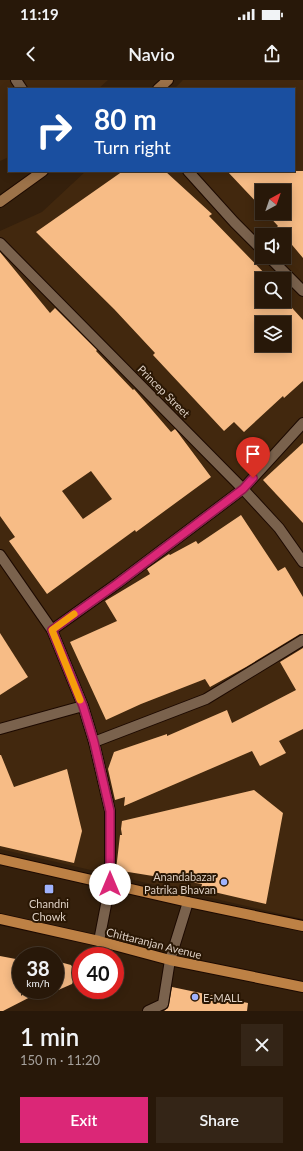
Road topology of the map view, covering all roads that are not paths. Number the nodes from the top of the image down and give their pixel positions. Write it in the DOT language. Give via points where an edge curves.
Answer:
graph roads {
  1 [pos="168,80"];
  2 [pos="159,88"];
  3 [pos="42,172"];
  4 [pos="189,172"];
  5 [pos="0,202"];
  6 [pos="255,243"];
  7 [pos="0,244"];
  8 [pos="276,264"];
  9 [pos="303,291"];
  10 [pos="303,424"];
  11 [pos="243,489"];
  12 [pos="0,555"];
  13 [pos="303,562"];
  14 [pos="52,630"];
  15 [pos="303,640"];
  16 [pos="83,706"];
  17 [pos="0,729"];
  18 [pos="94,742"];
  19 [pos="0,859"];
  20 [pos="110,884"];
  21 [pos="188,902"];
  22 [pos="0,919"];
  23 [pos="303,926"];
  24 [pos="99,942"];
  25 [pos="170,960"];
  26 [pos="303,987"];
  27 [pos="164,1008"];
  28 [pos="148,1011"];
  1 -- 2 [label="main road"];
  3 -- 5 [label="main road"];
  4 -- 6 [label="street"];
  7 -- 11 [label="street, Princep Street"];
  8 -- 9 [label="street"];
  10 -- 11 [label="street"];
  11 -- 13 [label="street, Princep Street" via="279,528"];
  11 -- 14 [label="street"];
  12 -- 14 [label="street"];
  14 -- 16 [label="street"];
  15 -- 18 [label="street" via="206,698"];
  16 -- 17 [label="street"];
  16 -- 18 [label="street"];
  18 -- 20 [label="street" via="110,811"];
  19 -- 20 [label="main road"];
  20 -- 21 [label="main road"];
  20 -- 24 [label="street"];
  21 -- 23 [label="main road"];
  21 -- 25 [label="street"];
  22 -- 24 [label="main road, Chittaranjan Avenue"];
  24 -- 25 [label="main road, Chittaranjan Avenue"];
  25 -- 26 [label="main road, Chittaranjan Avenue"];
  25 -- 27 [label="street"];
  27 -- 28 [label="street"];
}
